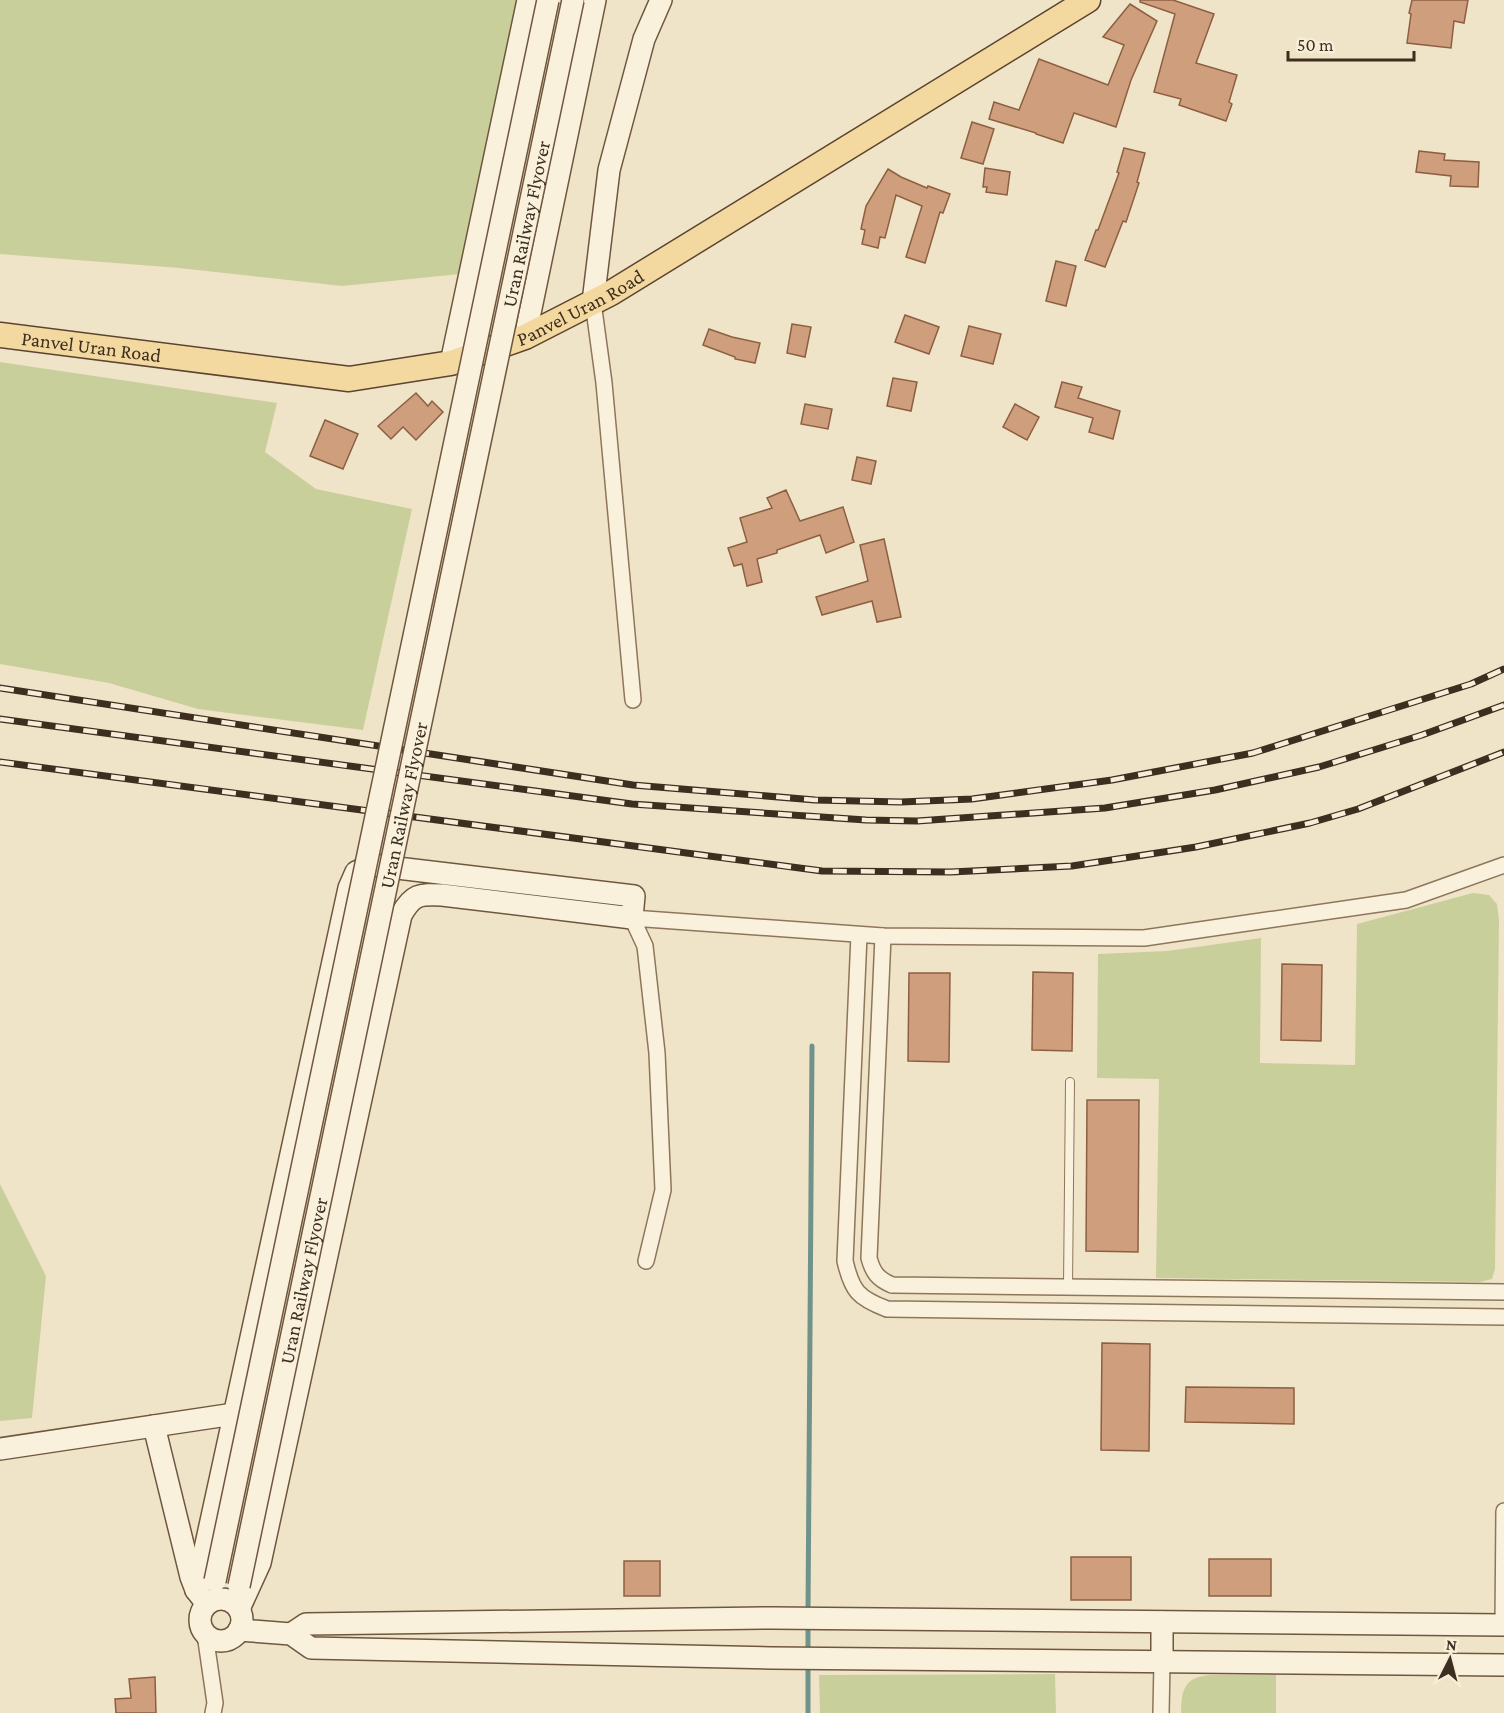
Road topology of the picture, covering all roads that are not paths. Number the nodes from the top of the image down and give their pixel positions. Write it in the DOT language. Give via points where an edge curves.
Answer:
graph roads {
  1 [pos="528,0"];
  2 [pos="548,0"];
  3 [pos="573,0"];
  4 [pos="595,0"];
  5 [pos="662,0"];
  6 [pos="1088,0"];
  7 [pos="593,302"];
  8 [pos="0,335"];
  9 [pos="525,337"];
  10 [pos="451,363"];
  11 [pos="633,700"];
  12 [pos="1504,865"];
  13 [pos="632,918"];
  14 [pos="859,935"];
  15 [pos="884,936"];
  16 [pos="1070,1082"];
  17 [pos="646,1261"];
  18 [pos="1068,1287"];
  19 [pos="1504,1292"];
  20 [pos="1504,1317"];
  21 [pos="234,1414"];
  22 [pos="154,1426"];
  23 [pos="0,1449"];
  24 [pos="1504,1511"];
  25 [pos="206,1592"];
  26 [pos="239,1620"];
  27 [pos="1162,1622"];
  28 [pos="1504,1625"];
  29 [pos="205,1634"];
  30 [pos="291,1635"];
  31 [pos="1162,1662"];
  32 [pos="1504,1665"];
  33 [pos="213,1713"];
  34 [pos="1161,1713"];
  1 -- 10 [label="street"];
  2 -- 25 [label="street, Uran Railway Flyover, bridge"];
  3 -- 26 [label="street, Uran Railway Flyover, bridge" via="239,1586"];
  4 -- 9 [label="street"];
  5 -- 7 [label="street" via="644,39 609,170"];
  6 -- 7 [label="main road, Panvel Uran Road"];
  7 -- 9 [label="main road, Panvel Uran Road"];
  7 -- 11 [label="street"];
  8 -- 10 [label="main road, Panvel Uran Road" via="349,379"];
  9 -- 10 [label="main road, Panvel Uran Road"];
  12 -- 15 [label="street" via="1406,900 1143,938"];
  13 -- 14 [label="street"];
  13 -- 17 [label="street" via="645,946 648,968 657,1053 663,1190"];
  13 -- 21 [label="street" via="633,896 372,865 356,872 349,888"];
  13 -- 26 [label="street" via="423,894 410,900 401,915 260,1563"];
  14 -- 15 [label="street"];
  14 -- 20 [label="street" via="845,1261 850,1281 865,1301 887,1309"];
  15 -- 18 [label="street" via="869,1258 873,1270 880,1281 892,1285"];
  16 -- 18 [label="lane"];
  18 -- 19 [label="street"];
  21 -- 22 [label="street"];
  21 -- 25 [label="street"];
  22 -- 23 [label="street"];
  22 -- 25 [label="street" via="191,1577"];
  24 -- 28 [label="street"];
  25 -- 26 [label="street" via="217,1600 231,1602"];
  25 -- 29 [label="street" via="200,1616"];
  26 -- 29 [label="street" via="230,1639 217,1641"];
  26 -- 30 [label="street"];
  27 -- 28 [label="street"];
  27 -- 30 [label="street" via="808,1618 306,1624"];
  27 -- 31 [label="street"];
  29 -- 33 [label="street"];
  30 -- 31 [label="street" via="311,1648"];
  31 -- 32 [label="street"];
  31 -- 34 [label="street"];
}
